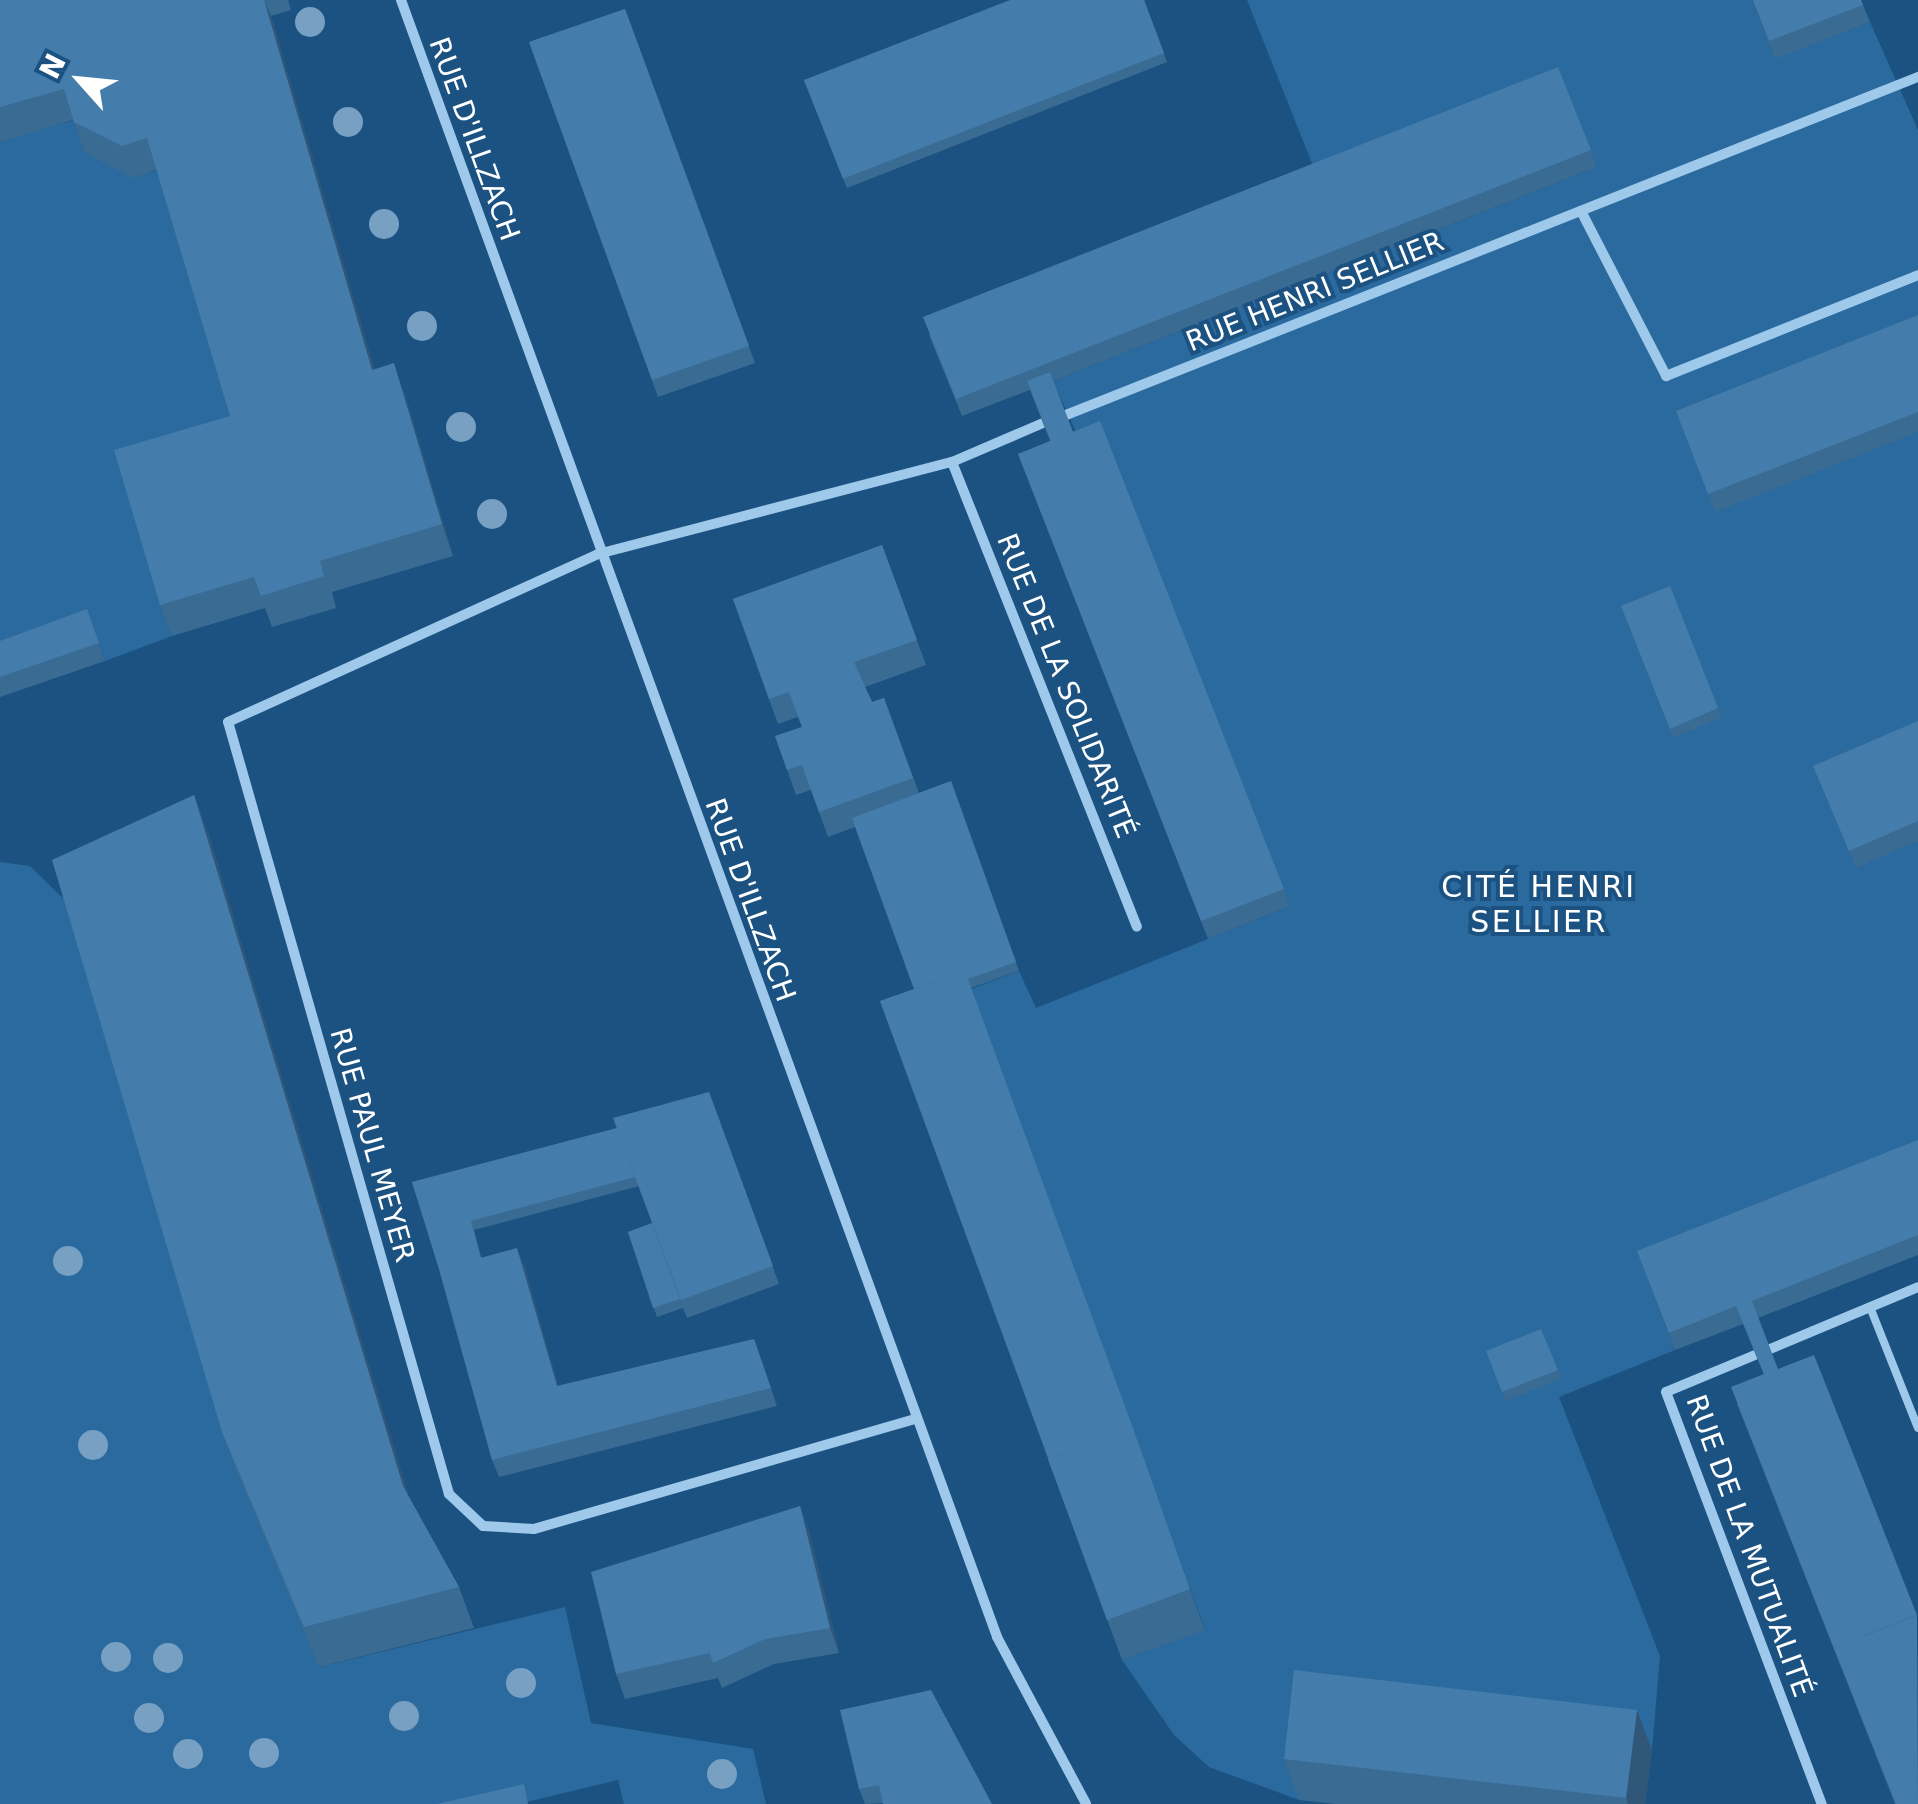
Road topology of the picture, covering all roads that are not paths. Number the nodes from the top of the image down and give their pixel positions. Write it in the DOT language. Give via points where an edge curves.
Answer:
graph roads {
  1 [pos="401,0"];
  2 [pos="1918,77"];
  3 [pos="1581,211"];
  4 [pos="1918,275"];
  5 [pos="1066,415"];
  6 [pos="1044,423"];
  7 [pos="952,462"];
  8 [pos="598,554"];
  9 [pos="1137,928"];
  10 [pos="1918,1287"];
  11 [pos="1870,1307"];
  12 [pos="1770,1349"];
  13 [pos="1755,1355"];
  14 [pos="915,1419"];
  15 [pos="1918,1428"];
  16 [pos="1086,1804"];
  17 [pos="1822,1804"];
  1 -- 8 [label="street, RUE D'ILLZACH"];
  2 -- 3 [label="street, RUE HENRI SELLIER"];
  3 -- 4 [label="street" via="1666,376"];
  3 -- 5 [label="street, RUE HENRI SELLIER"];
  6 -- 7 [label="street"];
  7 -- 8 [label="street"];
  7 -- 9 [label="street, RUE DE LA SOLIDARITÉ"];
  8 -- 14 [label="street, RUE D'ILLZACH"];
  8 -- 14 [label="street, RUE PAUL MEYER" via="228,722 448,1494 482,1526 534,1528"];
  10 -- 11 [label="street"];
  11 -- 12 [label="street"];
  11 -- 15 [label="lane"];
  13 -- 17 [label="street, RUE DE LA MUTUALITÉ" via="1666,1392"];
  14 -- 16 [label="street, RUE D'ILLZACH" via="997,1637"];
}
